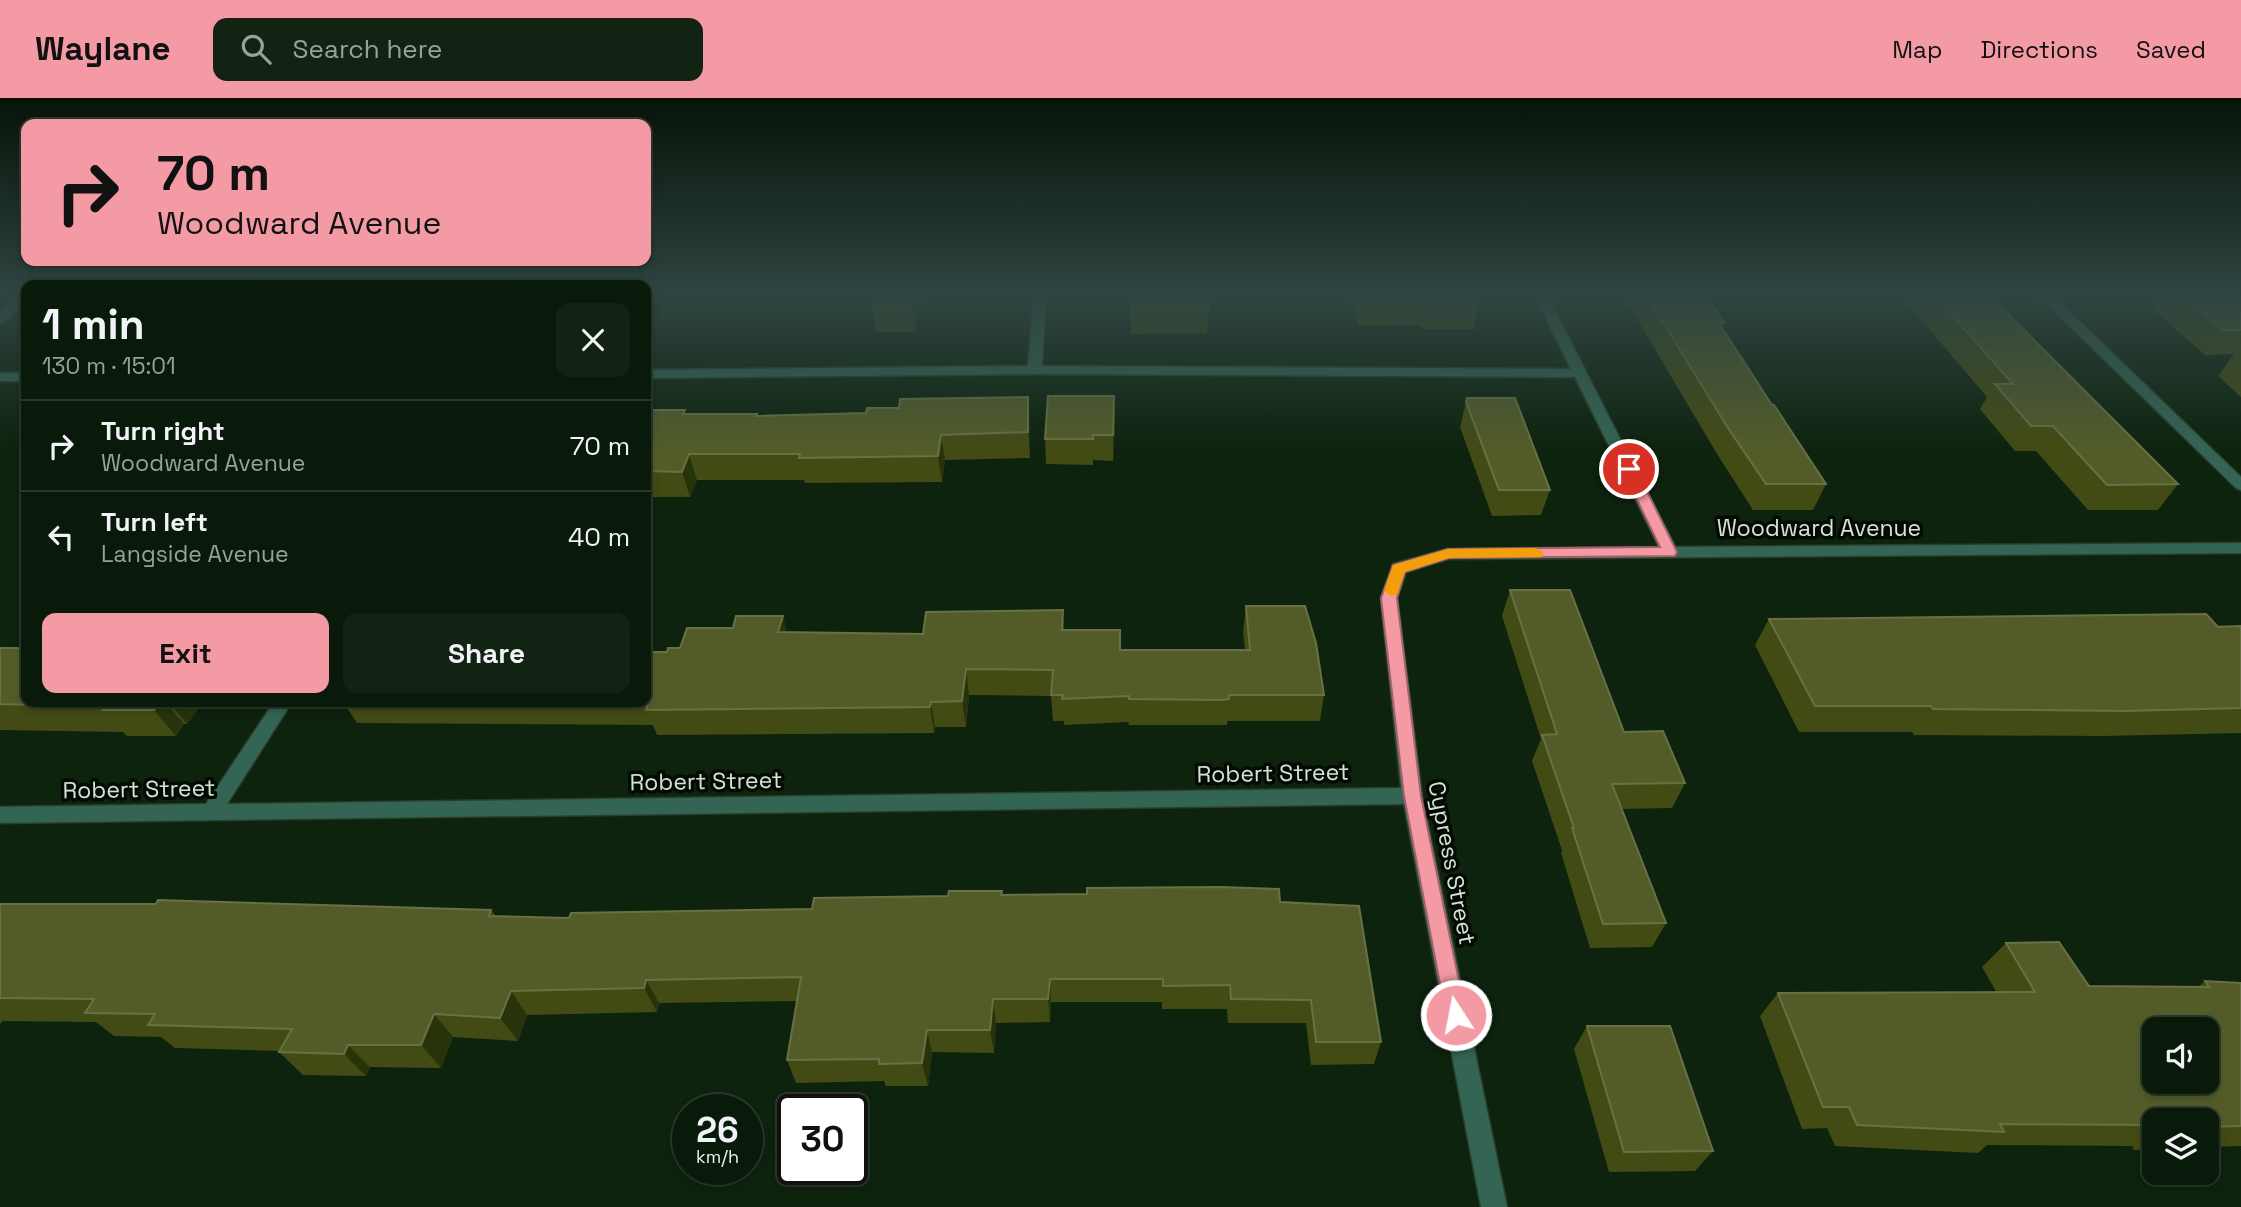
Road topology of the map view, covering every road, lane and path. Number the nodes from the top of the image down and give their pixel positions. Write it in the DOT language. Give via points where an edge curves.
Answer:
graph roads {
  1 [pos="1037,347"];
  2 [pos="1566,347"];
  3 [pos="2098,347"];
  4 [pos="1035,370"];
  5 [pos="1579,373"];
  6 [pos="651,374"];
  7 [pos="0,377"];
  8 [pos="21,377"];
  9 [pos="2241,485"];
  10 [pos="2241,548"];
  11 [pos="1670,552"];
  12 [pos="1399,568"];
  13 [pos="279,707"];
  14 [pos="1412,796"];
  15 [pos="211,813"];
  16 [pos="0,815"];
  17 [pos="1494,1207"];
  1 -- 4 [label="street"];
  2 -- 5 [label="street"];
  3 -- 9 [label="street"];
  4 -- 5 [label="street"];
  4 -- 6 [label="street"];
  5 -- 11 [label="street"];
  7 -- 8 [label="street"];
  10 -- 11 [label="street, Woodward Avenue"];
  11 -- 12 [label="street, Woodward Avenue" via="1448,554"];
  12 -- 14 [label="street, Cypress Street" via="1389,598"];
  13 -- 15 [label="street"];
  14 -- 15 [label="street, Robert Street"];
  14 -- 17 [label="street, Cypress Street"];
  15 -- 16 [label="street, Robert Street"];
}
